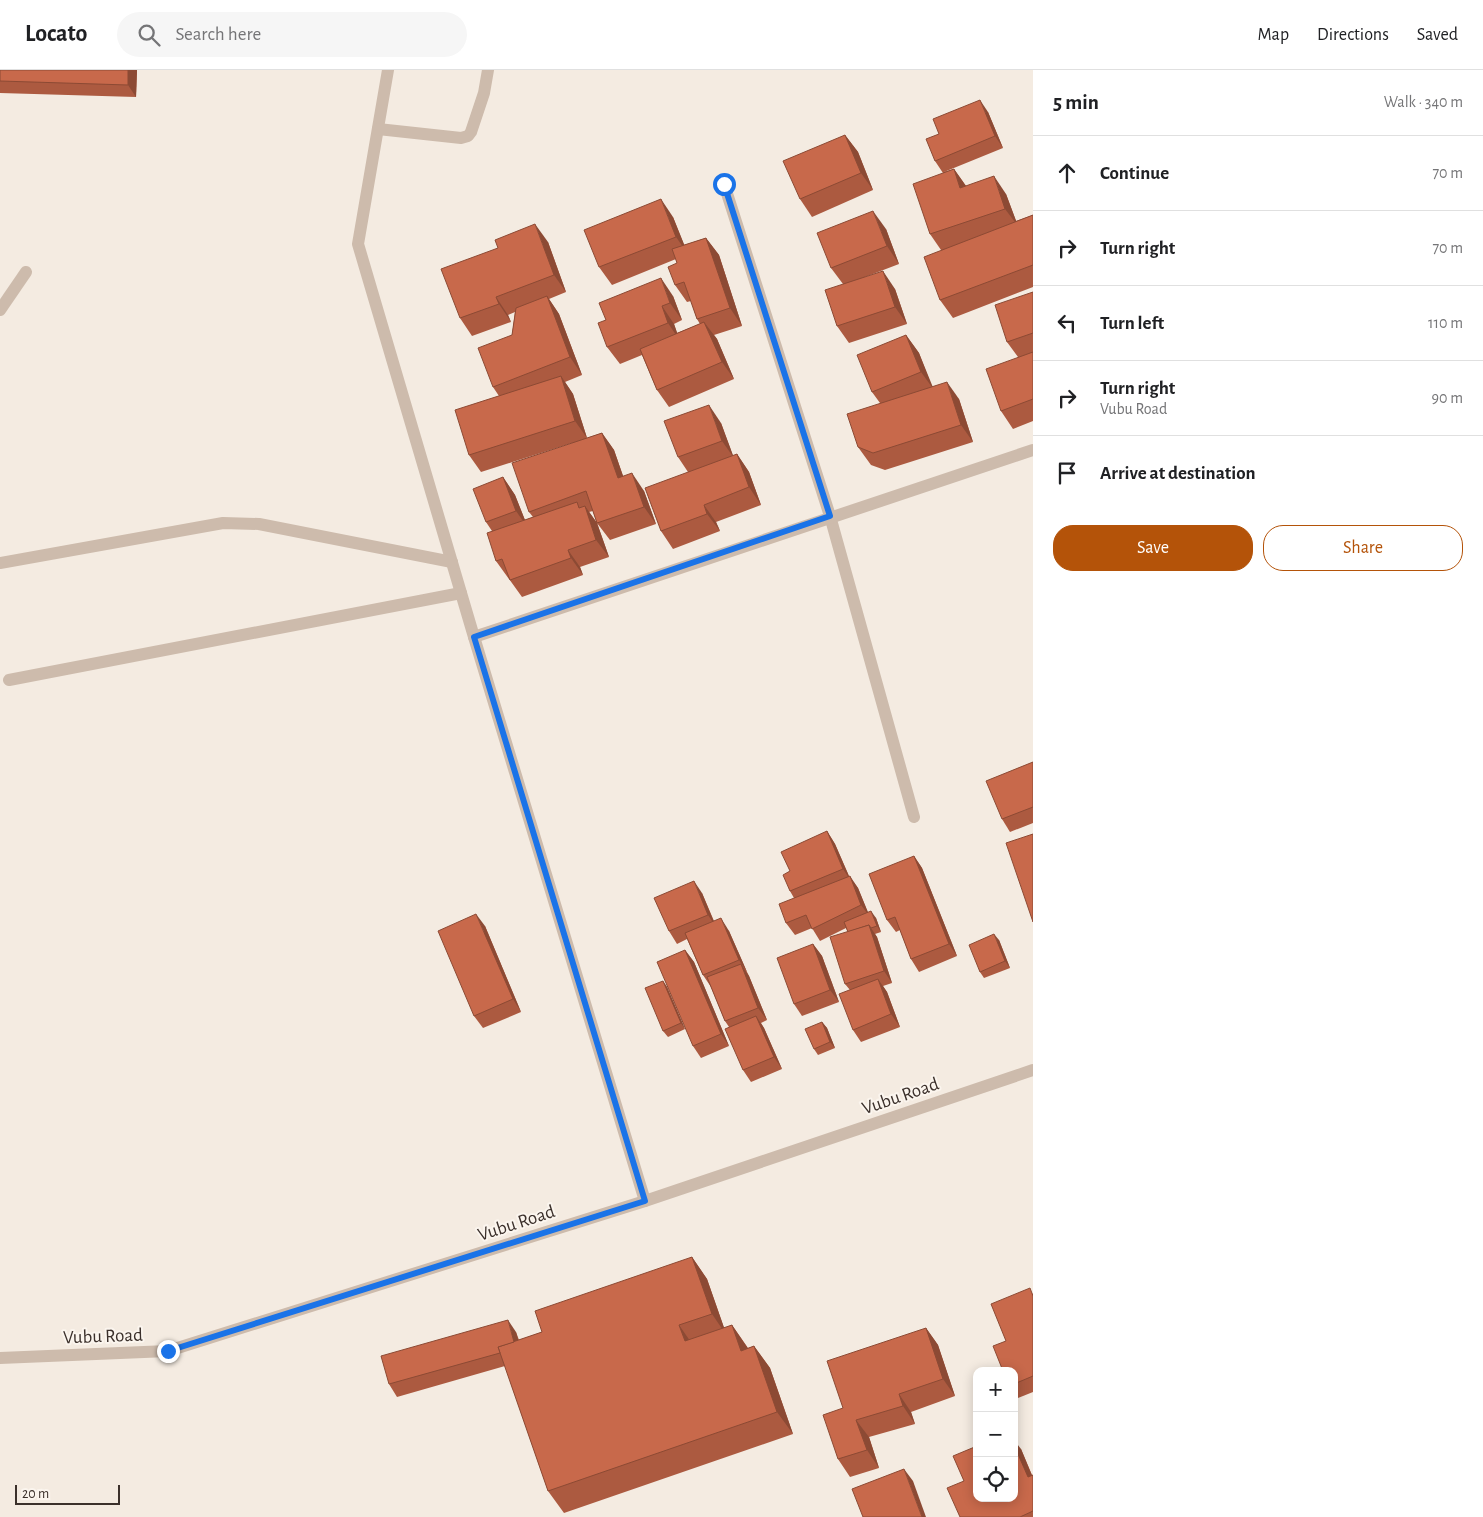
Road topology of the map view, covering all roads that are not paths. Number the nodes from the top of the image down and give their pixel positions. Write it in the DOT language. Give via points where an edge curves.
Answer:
graph roads {
  1 [pos="388,70"];
  2 [pos="488,70"];
  3 [pos="378,129"];
  4 [pos="724,184"];
  5 [pos="26,272"];
  6 [pos="0,310"];
  7 [pos="1033,450"];
  8 [pos="830,516"];
  9 [pos="452,562"];
  10 [pos="0,563"];
  11 [pos="461,593"];
  12 [pos="474,637"];
  13 [pos="8,680"];
  14 [pos="914,816"];
  15 [pos="1033,1070"];
  16 [pos="645,1201"];
  17 [pos="0,1358"];
  1 -- 3 [label="street"];
  2 -- 3 [label="street" via="484,93 468,136 461,138"];
  3 -- 9 [label="street" via="358,244"];
  4 -- 8 [label="street"];
  5 -- 6 [label="street"];
  7 -- 8 [label="street"];
  8 -- 12 [label="street"];
  8 -- 14 [label="street"];
  9 -- 10 [label="street" via="259,524 223,523"];
  9 -- 11 [label="street"];
  11 -- 12 [label="street"];
  11 -- 13 [label="street"];
  12 -- 16 [label="street"];
  15 -- 16 [label="street, Vubu Road"];
  16 -- 17 [label="street, Vubu Road" via="168,1351"];
}
